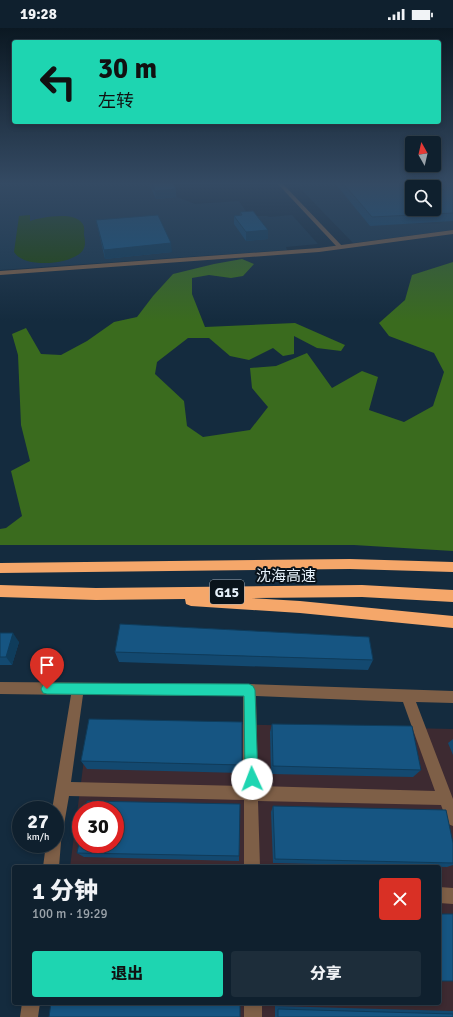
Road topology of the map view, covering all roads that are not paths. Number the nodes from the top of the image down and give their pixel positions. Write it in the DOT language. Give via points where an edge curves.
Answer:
graph roads {
  1 [pos="322,228"];
  2 [pos="453,232"];
  3 [pos="340,247"];
  4 [pos="0,273"];
  5 [pos="453,567"];
  6 [pos="0,568"];
  7 [pos="0,591"];
  8 [pos="96,594"];
  9 [pos="453,596"];
  10 [pos="453,622"];
  11 [pos="0,688"];
  12 [pos="78,689"];
  13 [pos="249,690"];
  14 [pos="407,695"];
  15 [pos="453,697"];
  16 [pos="62,789"];
  17 [pos="252,794"];
  18 [pos="445,798"];
  19 [pos="60,801"];
  20 [pos="453,819"];
  21 [pos="53,853"];
  22 [pos="51,865"];
  23 [pos="252,865"];
  24 [pos="441,895"];
  25 [pos="453,896"];
  26 [pos="31,1005"];
  27 [pos="253,1005"];
  28 [pos="29,1017"];
  29 [pos="253,1017"];
  1 -- 3 [label="street"];
  2 -- 3 [label="street"];
  3 -- 4 [label="street"];
  5 -- 6 [label="highway, 沈海高速 / G15" via="350,564"];
  7 -- 8 [label="highway, 沈海高速 / G15"];
  8 -- 9 [label="highway, 沈海高速 / G15" via="362,591"];
  8 -- 10 [label="highway" via="300,607"];
  11 -- 12 [label="street"];
  12 -- 13 [label="street"];
  12 -- 16 [label="street"];
  13 -- 14 [label="street"];
  13 -- 17 [label="street"];
  14 -- 15 [label="street"];
  14 -- 18 [label="street"];
  16 -- 17 [label="street"];
  16 -- 19 [label="street"];
  17 -- 18 [label="street"];
  17 -- 23 [label="street"];
  18 -- 20 [label="street"];
  21 -- 22 [label="street"];
  24 -- 25 [label="street"];
  26 -- 28 [label="street"];
  27 -- 29 [label="street"];
}
